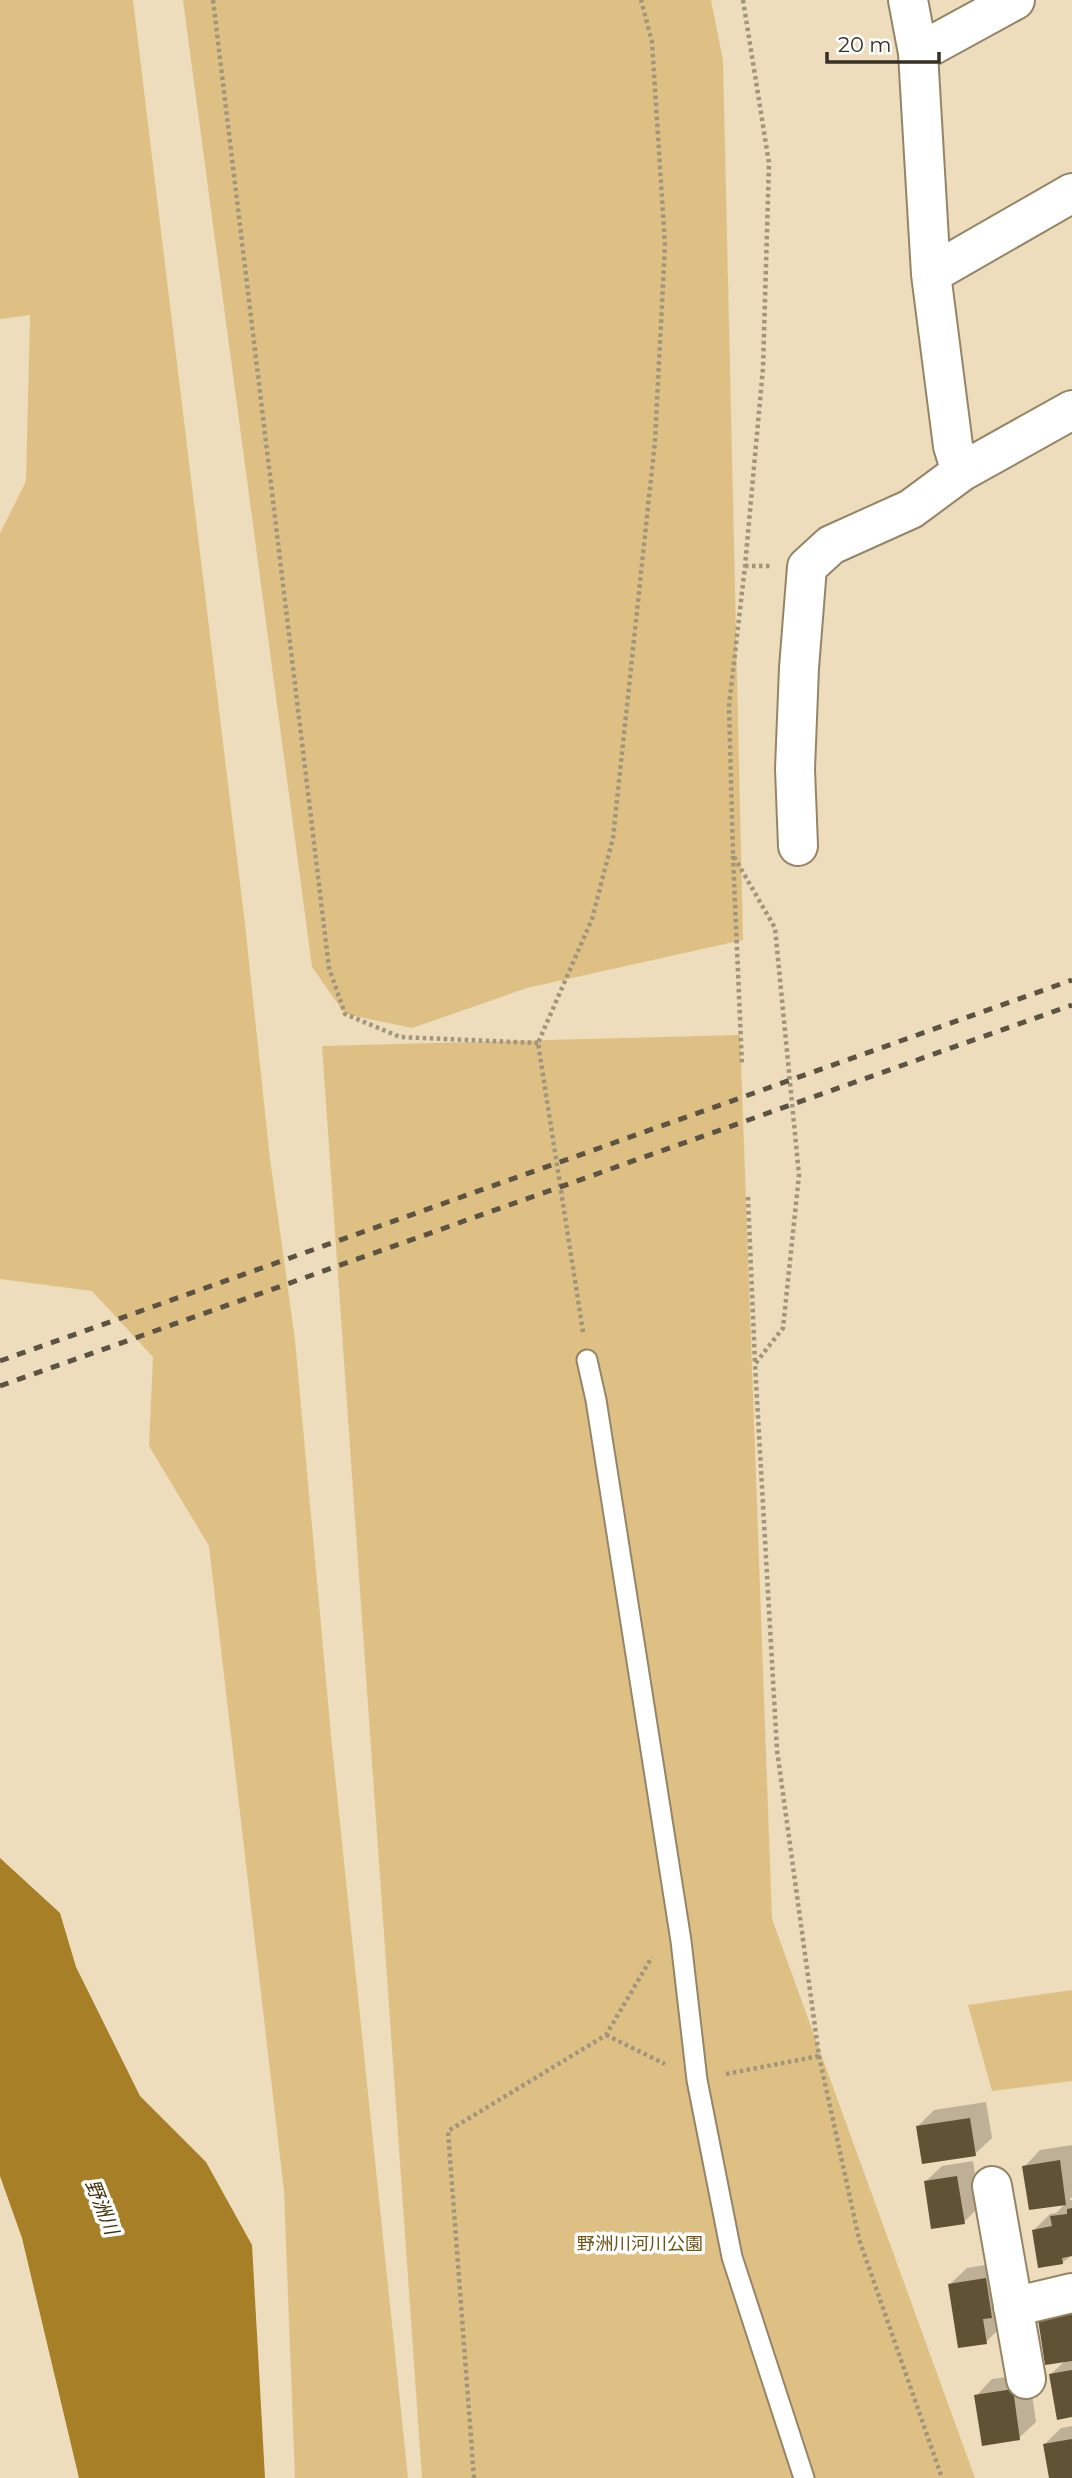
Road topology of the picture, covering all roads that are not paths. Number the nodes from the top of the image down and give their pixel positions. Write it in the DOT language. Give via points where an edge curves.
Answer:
graph roads {
  1 [pos="908,0"];
  2 [pos="1015,0"];
  3 [pos="918,53"];
  4 [pos="1072,193"];
  5 [pos="931,274"];
  6 [pos="1072,410"];
  7 [pos="961,472"];
  8 [pos="798,846"];
  9 [pos="587,1360"];
  10 [pos="992,2186"];
  11 [pos="1072,2293"];
  12 [pos="1013,2307"];
  13 [pos="1026,2379"];
  14 [pos="804,2478"];
  1 -- 3 [label="street"];
  2 -- 3 [label="street"];
  3 -- 5 [label="street"];
  4 -- 5 [label="street"];
  5 -- 7 [label="street" via="953,446"];
  6 -- 7 [label="street"];
  7 -- 8 [label="street" via="911,509 831,544 807,567 795,757"];
  9 -- 14 [label="lane" via="681,1941 697,2080 732,2257"];
  10 -- 12 [label="street"];
  11 -- 12 [label="street"];
  12 -- 13 [label="street"];
}
